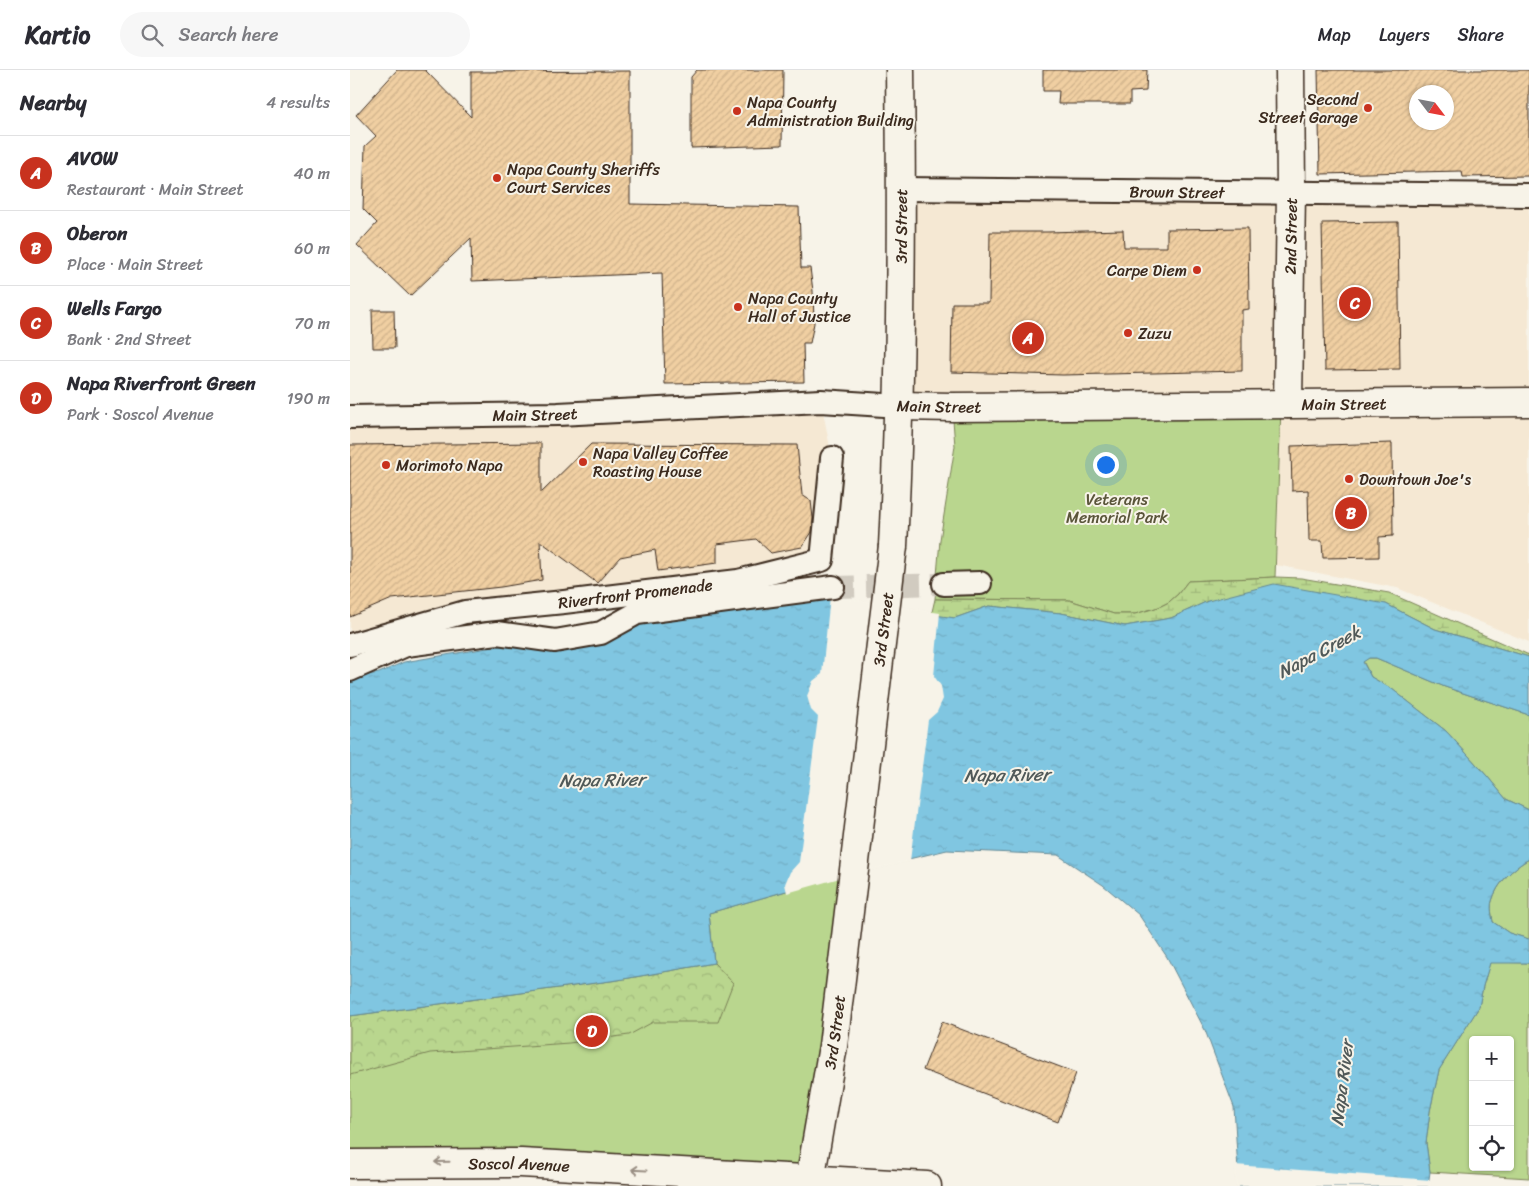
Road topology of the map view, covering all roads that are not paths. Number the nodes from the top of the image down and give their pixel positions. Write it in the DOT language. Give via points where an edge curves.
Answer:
graph roads {
  1 [pos="900,70"];
  2 [pos="1290,70"];
  3 [pos="902,189"];
  4 [pos="1291,192"];
  5 [pos="1529,195"];
  6 [pos="1529,402"];
  7 [pos="1288,404"];
  8 [pos="900,406"];
  9 [pos="350,417"];
  10 [pos="832,458"];
  11 [pos="980,583"];
  12 [pos="944,584"];
  13 [pos="833,587"];
  14 [pos="350,645"];
  15 [pos="350,670"];
  16 [pos="350,1164"];
  17 [pos="809,1183"];
  18 [pos="927,1186"];
  1 -- 3 [label="street, 3rd Street"];
  2 -- 4 [label="street, 2nd Street"];
  3 -- 4 [label="street, Brown Street"];
  3 -- 8 [label="street, 3rd Street"];
  4 -- 5 [label="street, Brown Street"];
  4 -- 7 [label="street, 2nd Street"];
  6 -- 7 [label="street, Main Street"];
  7 -- 8 [label="street, Main Street"];
  8 -- 9 [label="street, Main Street" via="821,401 558,414"];
  8 -- 17 [label="street, 3rd Street, bridge" via="893,546 833,1046"];
  10 -- 14 [label="street, Riverfront Promenade" via="822,560 738,581 464,612"];
  11 -- 12 [label="street"];
  13 -- 15 [label="street, Riverfront Promenade" via="637,613 601,633 555,641 497,633 406,645"];
  17 -- 16 [label="street, Soscol Avenue, one-way" via="521,1163"];
  17 -- 18 [label="street, Soscol Avenue"];
}
